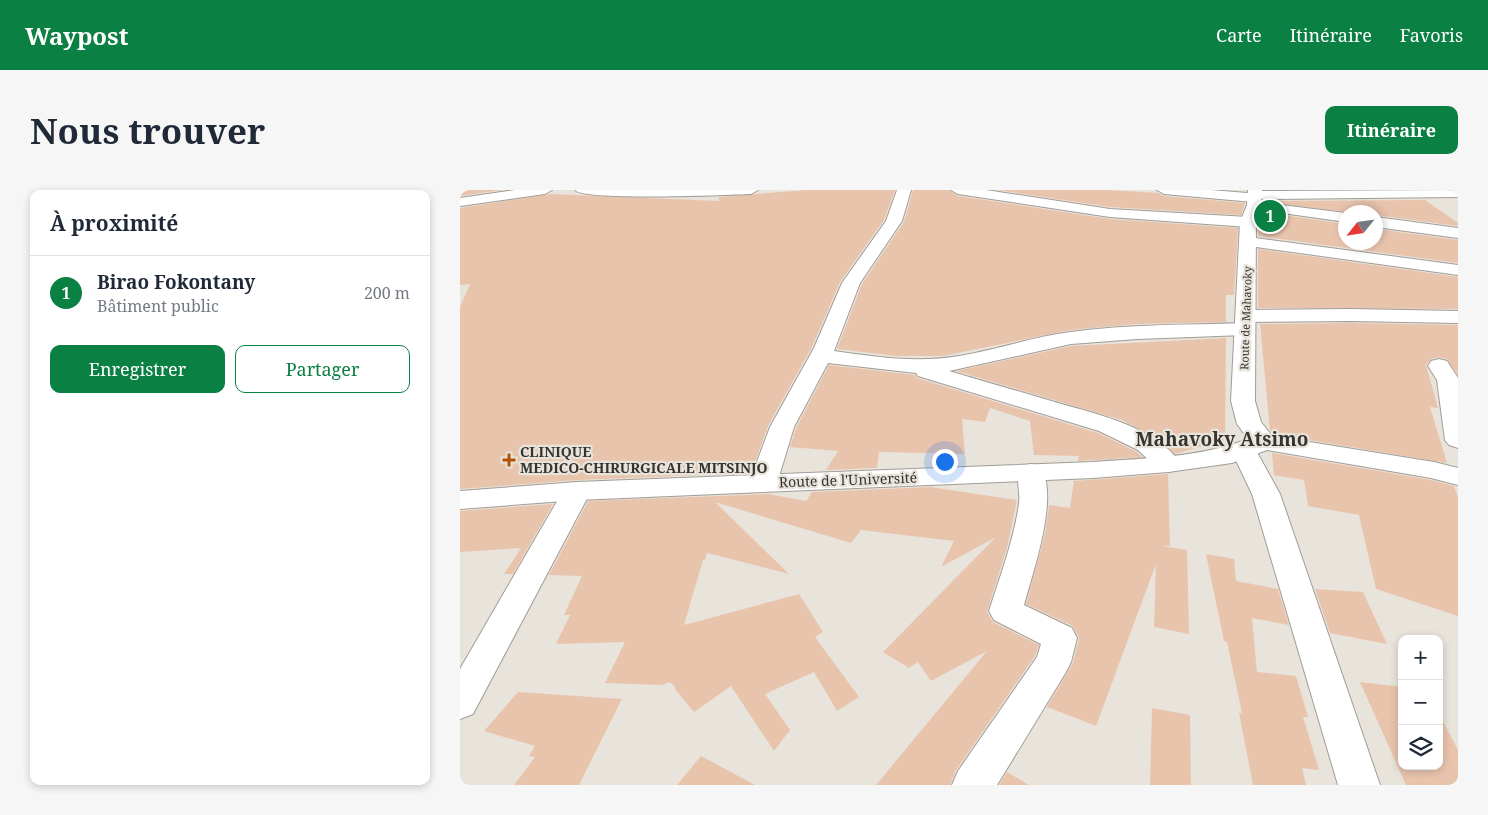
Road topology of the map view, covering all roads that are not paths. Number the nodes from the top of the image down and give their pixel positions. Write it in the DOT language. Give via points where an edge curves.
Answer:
graph roads {
  1 [pos="544,190"];
  2 [pos="582,190"];
  3 [pos="751,190"];
  4 [pos="904,190"];
  5 [pos="958,190"];
  6 [pos="1164,190"];
  7 [pos="662,191"];
  8 [pos="1213,192"];
  9 [pos="1400,192"];
  10 [pos="1458,192"];
  11 [pos="460,202"];
  12 [pos="1252,209"];
  13 [pos="1338,217"];
  14 [pos="1383,223"];
  15 [pos="1439,231"];
  16 [pos="1458,233"];
  17 [pos="1458,270"];
  18 [pos="1458,317"];
  19 [pos="1246,323"];
  20 [pos="822,356"];
  21 [pos="911,366"];
  22 [pos="1439,366"];
  23 [pos="1458,440"];
  24 [pos="1254,446"];
  25 [pos="1168,464"];
  26 [pos="1031,472"];
  27 [pos="1458,476"];
  28 [pos="763,483"];
  29 [pos="577,491"];
  30 [pos="460,500"];
  31 [pos="460,703"];
  32 [pos="973,785"];
  33 [pos="1359,785"];
  1 -- 11 [label="street"];
  2 -- 7 [label="street"];
  3 -- 7 [label="street"];
  4 -- 20 [label="street" via="894,220 852,283"];
  5 -- 12 [label="street" via="1110,213"];
  6 -- 8 [label="street"];
  8 -- 12 [label="street"];
  9 -- 10 [label="street"];
  9 -- 12 [label="street"];
  9 -- 15 [label="street"];
  12 -- 13 [label="street"];
  12 -- 17 [label="street"];
  12 -- 19 [label="street, Route de Mahavoky"];
  14 -- 15 [label="street"];
  15 -- 16 [label="street"];
  18 -- 19 [label="street" via="1351,315"];
  19 -- 21 [label="street" via="1093,335 1041,343 961,362"];
  19 -- 24 [label="street, Route de Mahavoky" via="1243,401"];
  20 -- 21 [label="street"];
  20 -- 28 [label="street" via="782,428"];
  21 -- 25 [label="street" via="1108,426 1147,445"];
  22 -- 23 [label="street" via="1448,380"];
  24 -- 25 [label="street, Route de l'Université" via="1232,455"];
  24 -- 27 [label="street"];
  24 -- 33 [label="street, Route de Mahavoky" via="1266,494"];
  25 -- 26 [label="street, Route de l'Université"];
  26 -- 28 [label="street, Route de l'Université"];
  26 -- 32 [label="street" via="1034,501 1028,535 1006,611 1060,638 1053,662"];
  28 -- 29 [label="street, Route de l'Université"];
  29 -- 30 [label="street, Route de l'Université"];
  29 -- 31 [label="street"];
}
